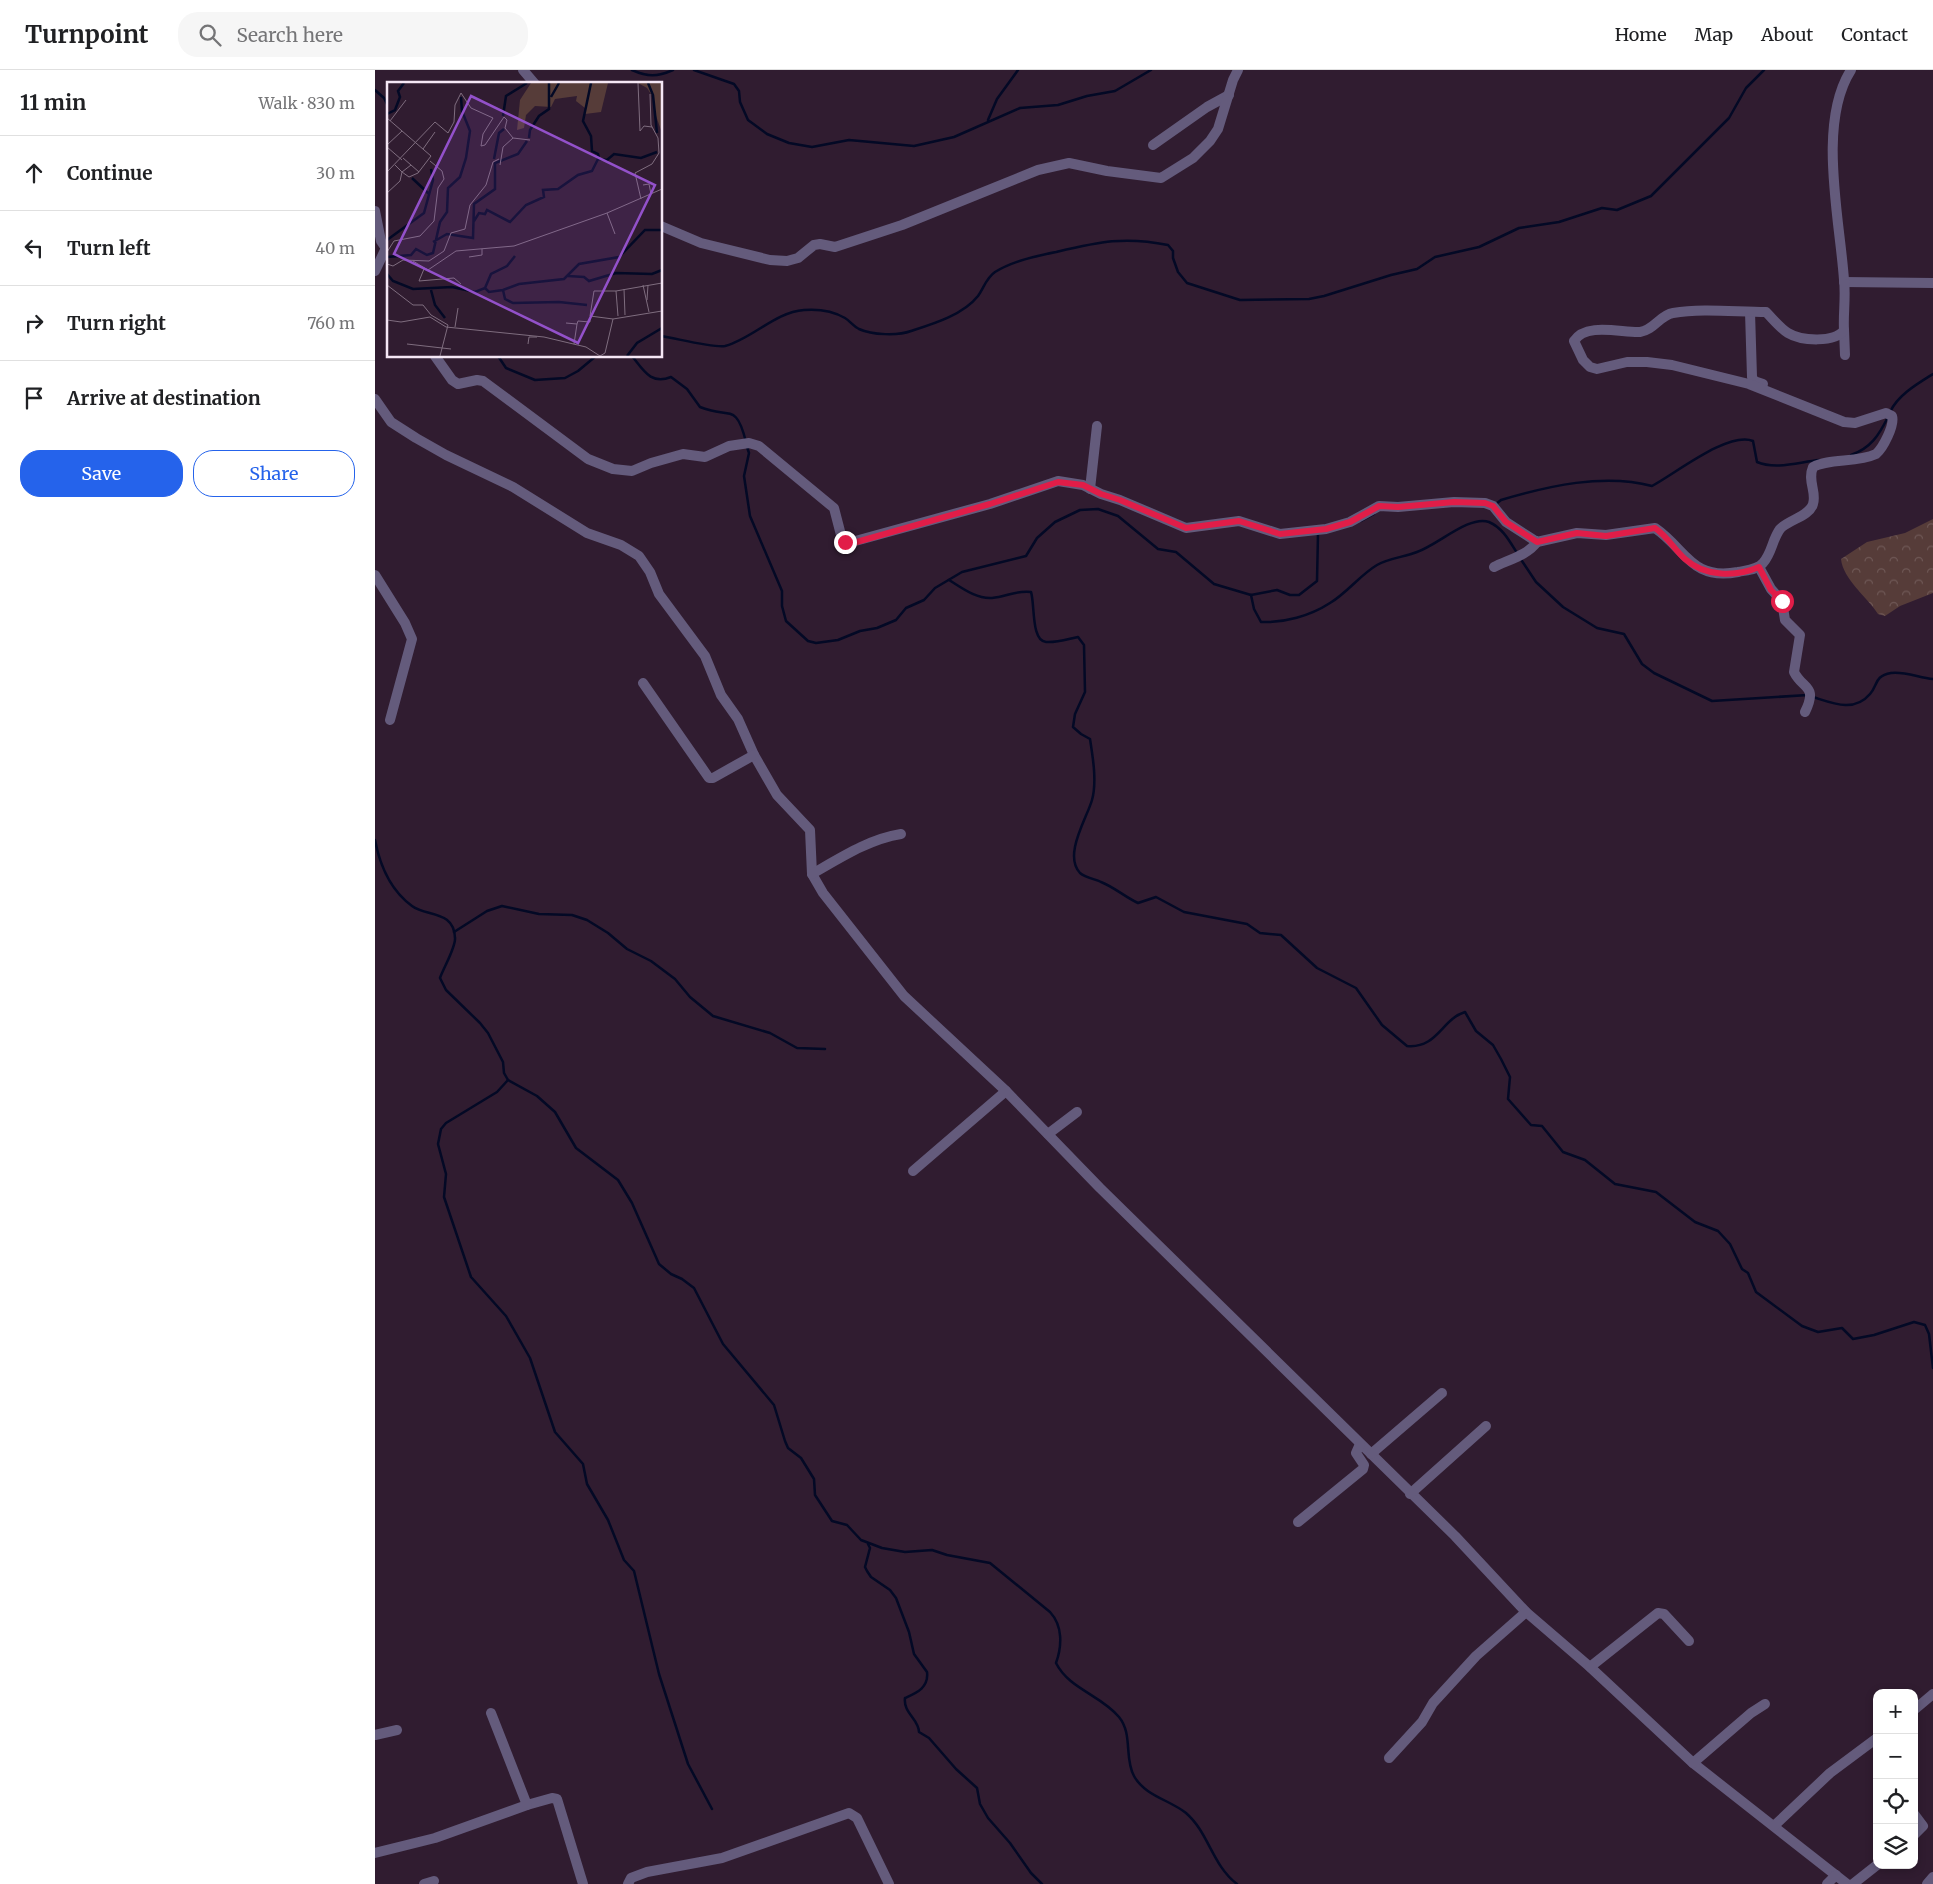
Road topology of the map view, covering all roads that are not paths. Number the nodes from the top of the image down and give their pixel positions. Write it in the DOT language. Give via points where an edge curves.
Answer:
graph roads {
  1 [pos="523,70"];
  2 [pos="1238,70"];
  3 [pos="1851,70"];
  4 [pos="533,82"];
  5 [pos="1229,95"];
  6 [pos="1153,145"];
  7 [pos="375,211"];
  8 [pos="663,227"];
  9 [pos="387,251"];
  10 [pos="375,271"];
  11 [pos="1844,282"];
  12 [pos="1933,283"];
  13 [pos="1750,312"];
  14 [pos="1844,330"];
  15 [pos="1845,356"];
  16 [pos="436,358"];
  17 [pos="1767,391"];
  18 [pos="375,398"];
  19 [pos="1097,426"];
  20 [pos="1090,489"];
  21 [pos="1537,542"];
  22 [pos="1494,566"];
  23 [pos="1759,567"];
  24 [pos="375,576"];
  25 [pos="643,683"];
  26 [pos="1805,712"];
  27 [pos="390,720"];
  28 [pos="754,755"];
  29 [pos="901,834"];
  30 [pos="812,874"];
  31 [pos="1006,1091"];
  32 [pos="1077,1112"];
  33 [pos="1048,1134"];
  34 [pos="913,1171"];
  35 [pos="1442,1393"];
  36 [pos="1486,1426"];
  37 [pos="1360,1444"];
  38 [pos="1371,1454"];
  39 [pos="1410,1494"];
  40 [pos="1298,1522"];
  41 [pos="1525,1612"];
  42 [pos="1689,1641"];
  43 [pos="1590,1667"];
  44 [pos="1933,1694"];
  45 [pos="1765,1704"];
  46 [pos="1918,1707"];
  47 [pos="491,1712"];
  48 [pos="397,1730"];
  49 [pos="375,1735"];
  50 [pos="1873,1741"];
  51 [pos="1389,1758"];
  52 [pos="1693,1763"];
  53 [pos="527,1805"];
  54 [pos="1918,1819"];
  55 [pos="1774,1826"];
  56 [pos="1918,1831"];
  57 [pos="375,1853"];
  58 [pos="1873,1868"];
  59 [pos="1836,1875"];
  60 [pos="1933,1877"];
  61 [pos="583,1884"];
  62 [pos="628,1884"];
  63 [pos="889,1884"];
  64 [pos="1827,1884"];
  65 [pos="1847,1884"];
  66 [pos="1853,1884"];
  67 [pos="1927,1884"];
  1 -- 4 [label="street"];
  2 -- 5 [label="street"];
  3 -- 11 [label="street" via="1834,117 1833,176"];
  5 -- 6 [label="street"];
  5 -- 8 [label="street" via="1218,129 1210,141 1193,158 1161,178 1069,163 1038,170 902,225 835,247 814,245 798,258 787,261 770,260 701,243"];
  7 -- 9 [label="street" via="376,224"];
  9 -- 10 [label="street"];
  11 -- 12 [label="street"];
  11 -- 14 [label="street"];
  13 -- 14 [label="street" via="1765,312 1783,330 1796,337 1832,338"];
  13 -- 17 [label="street" via="1752,377 1765,385"];
  13 -- 17 [label="street" via="1671,313 1648,330 1607,329 1583,333 1577,336 1575,346 1583,360 1597,369 1627,362 1647,362 1681,367"];
  14 -- 15 [label="street"];
  16 -- 20 [label="street" via="458,384 483,382 581,455 613,469 632,471 683,454 705,457 729,446 749,443 759,446 834,508 841,535 848,543 1058,482"];
  17 -- 23 [label="street" via="1844,422 1855,423 1886,413 1892,416 1893,423 1876,454 1838,463 1820,463 1813,467 1810,478 1814,503 1811,509 1785,524 1769,556"];
  18 -- 28 [label="street" via="391,422 416,438 513,487 587,534 621,545 639,556 659,594 705,656 721,695 738,719"];
  19 -- 20 [label="street"];
  20 -- 21 [label="street" via="1186,528 1239,521 1280,534 1326,529 1350,522 1379,506 1485,503 1493,506 1506,522"];
  21 -- 22 [label="street" via="1533,548"];
  21 -- 23 [label="street" via="1577,533 1606,536 1655,528 1686,559 1716,574"];
  23 -- 26 [label="street" via="1771,590 1782,601 1785,620 1800,635 1794,672 1809,688 1810,700"];
  24 -- 27 [label="street" via="412,639"];
  25 -- 28 [label="street" via="709,778"];
  28 -- 30 [label="street" via="783,804 810,830"];
  29 -- 30 [label="street" via="884,837"];
  30 -- 31 [label="street" via="823,893 904,996"];
  31 -- 33 [label="street"];
  31 -- 34 [label="street"];
  32 -- 33 [label="street"];
  33 -- 37 [label="street"];
  35 -- 38 [label="street"];
  36 -- 39 [label="street"];
  37 -- 38 [label="street"];
  37 -- 40 [label="street" via="1356,1451 1363,1469"];
  38 -- 39 [label="street"];
  39 -- 41 [label="street" via="1455,1536"];
  41 -- 43 [label="street"];
  41 -- 51 [label="street" via="1476,1656"];
  42 -- 43 [label="street" via="1663,1614 1658,1613"];
  43 -- 52 [label="street"];
  44 -- 46 [label="street"];
  45 -- 52 [label="street"];
  47 -- 53 [label="street"];
  48 -- 49 [label="street"];
  50 -- 55 [label="street" via="1830,1773"];
  52 -- 55 [label="street"];
  53 -- 57 [label="street" via="435,1838"];
  53 -- 61 [label="street" via="557,1799"];
  54 -- 56 [label="street" via="1923,1826"];
  55 -- 59 [label="street"];
  58 -- 66 [label="street"];
  59 -- 64 [label="street"];
  59 -- 65 [label="street"];
  60 -- 67 [label="street"];
  62 -- 63 [label="street" via="631,1878 647,1872 722,1858 849,1813 857,1818"];
}
